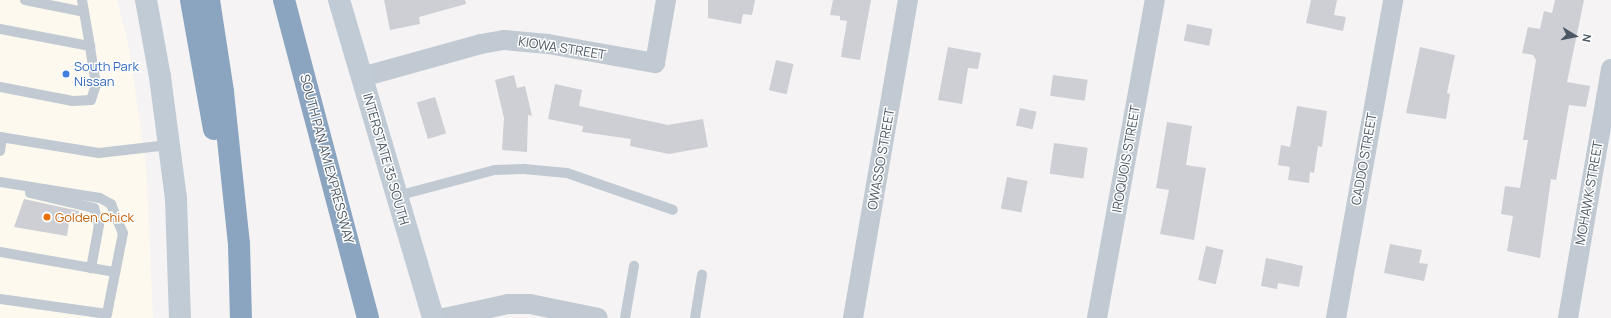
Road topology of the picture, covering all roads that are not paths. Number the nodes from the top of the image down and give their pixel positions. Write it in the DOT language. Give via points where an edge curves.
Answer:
graph roads {
  1 [pos="24,0"];
  2 [pos="82,0"];
  3 [pos="146,0"];
  4 [pos="191,0"];
  5 [pos="209,0"];
  6 [pos="284,0"];
  7 [pos="340,0"];
  8 [pos="666,0"];
  9 [pos="908,0"];
  10 [pos="1155,0"];
  11 [pos="1393,0"];
  12 [pos="84,12"];
  13 [pos="0,29"];
  14 [pos="90,46"];
  15 [pos="1611,69"];
  16 [pos="362,76"];
  17 [pos="0,87"];
  18 [pos="1,137"];
  19 [pos="169,144"];
  20 [pos="0,151"];
  21 [pos="0,182"];
  22 [pos="11,184"];
  23 [pos="397,196"];
  24 [pos="673,210"];
  25 [pos="239,244"];
  26 [pos="0,252"];
  27 [pos="634,266"];
  28 [pos="91,268"];
  29 [pos="115,272"];
  30 [pos="702,275"];
  31 [pos="0,299"];
  32 [pos="108,316"];
  33 [pos="180,318"];
  34 [pos="241,318"];
  35 [pos="368,318"];
  36 [pos="433,318"];
  37 [pos="444,318"];
  38 [pos="598,318"];
  39 [pos="624,318"];
  40 [pos="695,318"];
  41 [pos="853,318"];
  42 [pos="1097,318"];
  43 [pos="1336,318"];
  44 [pos="1568,318"];
  1 -- 12 [label="lane"];
  2 -- 12 [label="lane"];
  3 -- 19 [label="main road"];
  4 -- 25 [label="highway"];
  5 -- 25 [label="highway" via="223,92"];
  6 -- 35 [label="highway, SOUTH PAN AM EXPRESSWAY"];
  7 -- 16 [label="main road, INTERSTATE 35 SOUTH"];
  8 -- 16 [label="street, KIOWA STREET" via="654,63 534,42 504,40 480,44"];
  9 -- 41 [label="street, OWASSO STREET"];
  10 -- 42 [label="street, IROQUOIS STREET"];
  11 -- 43 [label="street, CADDO STREET"];
  12 -- 14 [label="lane"];
  13 -- 14 [label="lane"];
  14 -- 17 [label="lane" via="96,85 91,100 73,101"];
  15 -- 44 [label="street, MOHAWK STREET"];
  16 -- 23 [label="main road, INTERSTATE 35 SOUTH"];
  18 -- 19 [label="lane" via="99,153"];
  18 -- 20 [label="lane"];
  19 -- 33 [label="main road" via="176,199"];
  21 -- 22 [label="lane"];
  22 -- 28 [label="lane" via="18,190 94,208 98,225"];
  22 -- 29 [label="lane" via="86,195 111,204 123,233"];
  23 -- 24 [label="lane" via="495,170 524,169 567,173"];
  23 -- 36 [label="main road, INTERSTATE 35 SOUTH"];
  25 -- 34 [label="highway"];
  26 -- 28 [label="lane"];
  27 -- 39 [label="lane"];
  28 -- 29 [label="lane"];
  29 -- 32 [label="lane"];
  30 -- 40 [label="lane"];
  31 -- 32 [label="lane"];
  37 -- 38 [label="street" via="508,304 530,304"];
}
